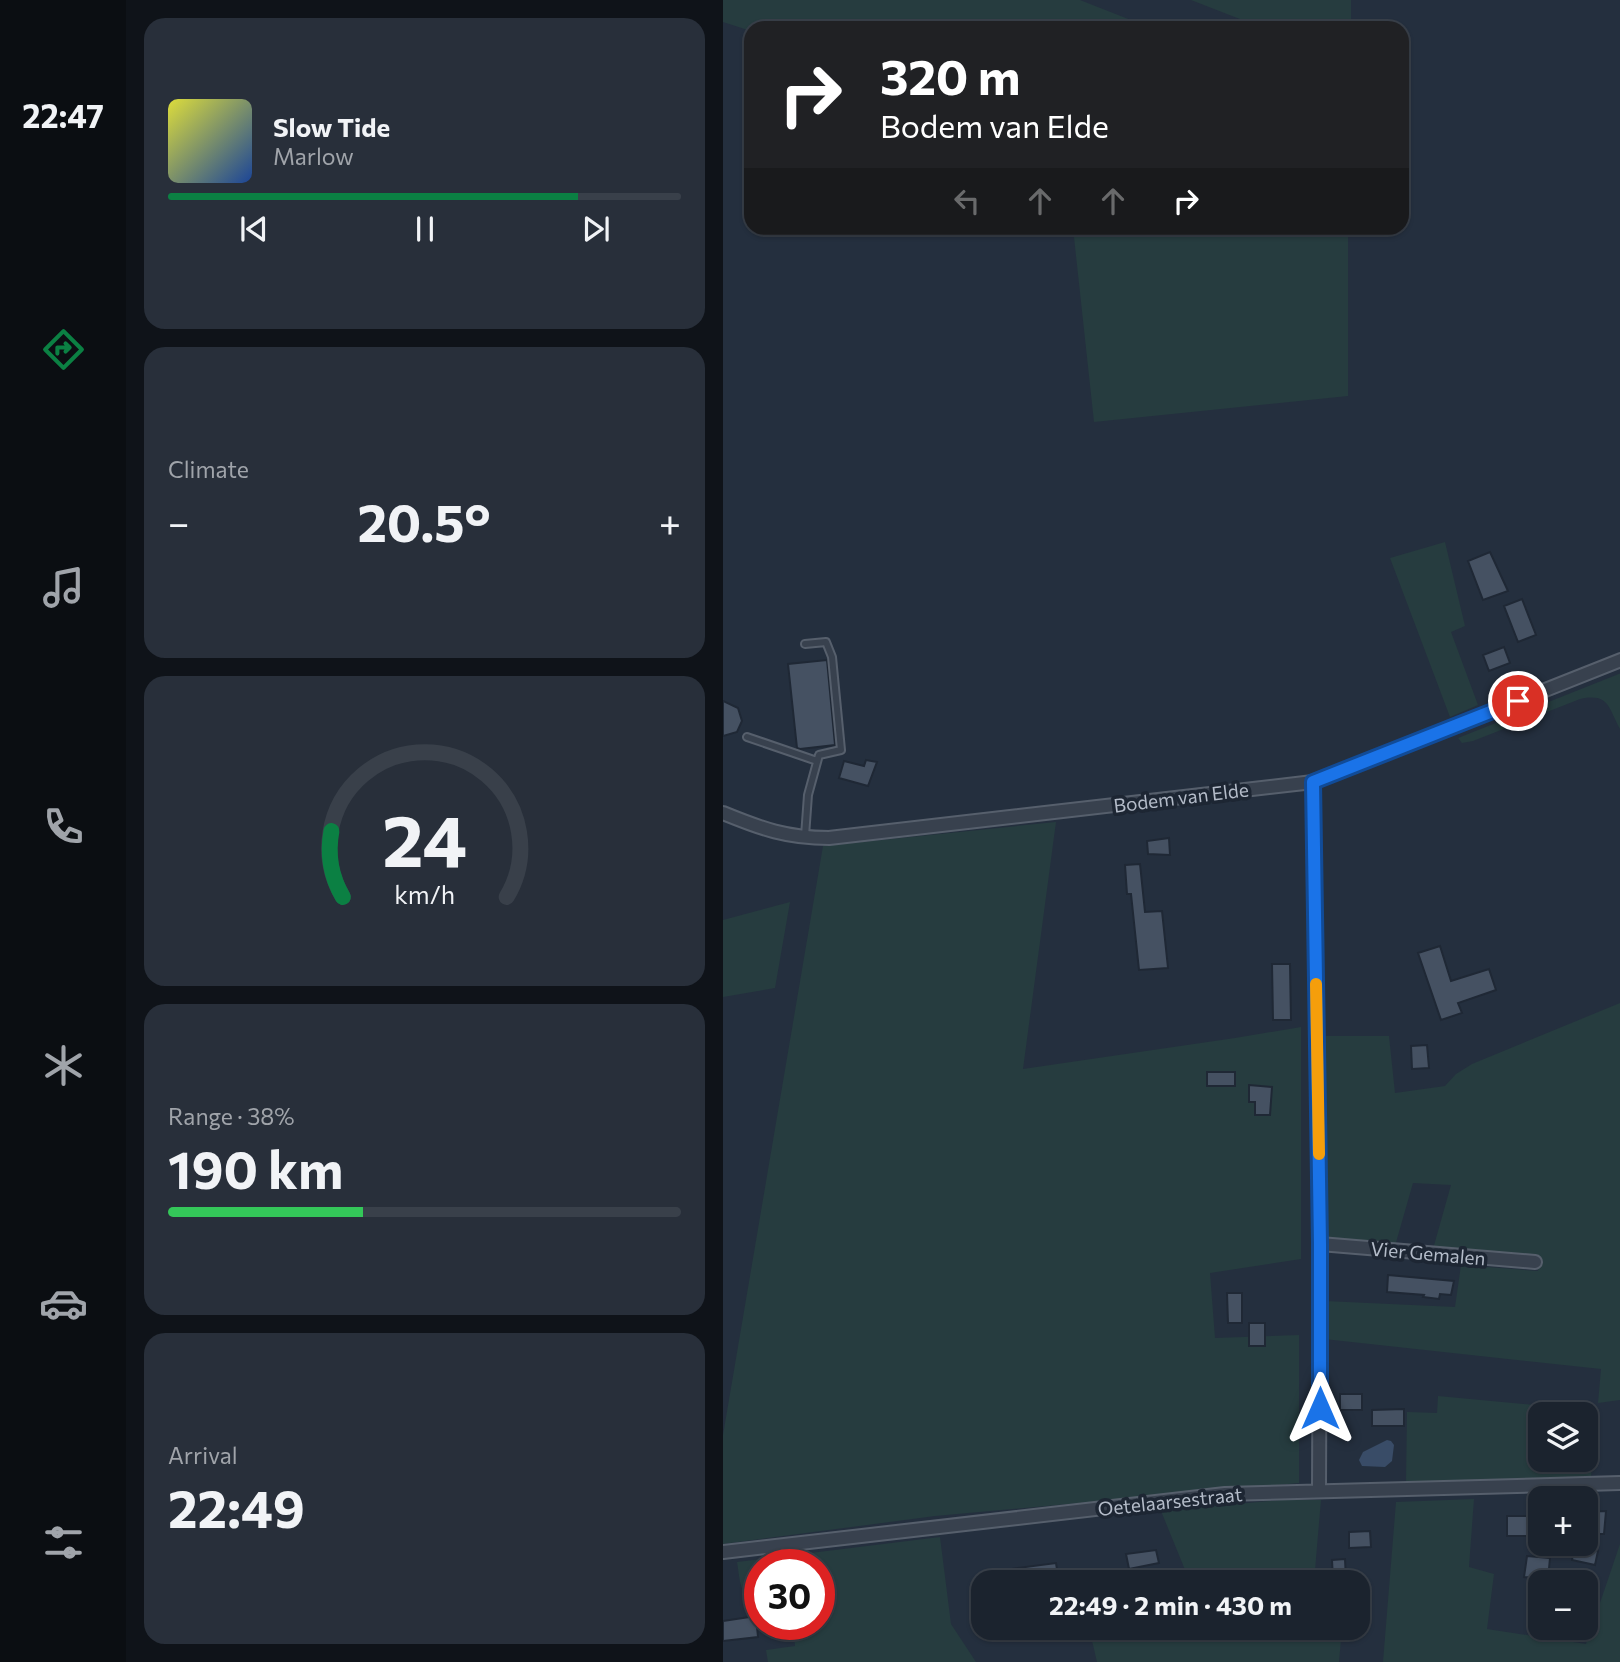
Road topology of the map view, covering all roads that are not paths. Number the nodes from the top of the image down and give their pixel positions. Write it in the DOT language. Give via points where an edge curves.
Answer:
graph roads {
  1 [pos="805,644"];
  2 [pos="1620,660"];
  3 [pos="746,737"];
  4 [pos="817,761"];
  5 [pos="1313,782"];
  6 [pos="723,813"];
  7 [pos="805,838"];
  8 [pos="1320,1244"];
  9 [pos="1535,1262"];
  10 [pos="1620,1483"];
  11 [pos="1319,1490"];
  12 [pos="723,1552"];
  1 -- 4 [label="lane" via="826,642 832,657 841,750 819,755"];
  2 -- 5 [label="street, Bodem van Elde"];
  3 -- 4 [label="lane"];
  4 -- 7 [label="lane" via="808,794"];
  5 -- 7 [label="street, Bodem van Elde"];
  5 -- 8 [label="street"];
  6 -- 7 [label="street, Bodem van Elde"];
  8 -- 9 [label="street, Vier Gemalen"];
  8 -- 11 [label="street"];
  10 -- 11 [label="street, Oetelaarsestraat"];
  11 -- 12 [label="street, Oetelaarsestraat" via="1225,1494"];
}
